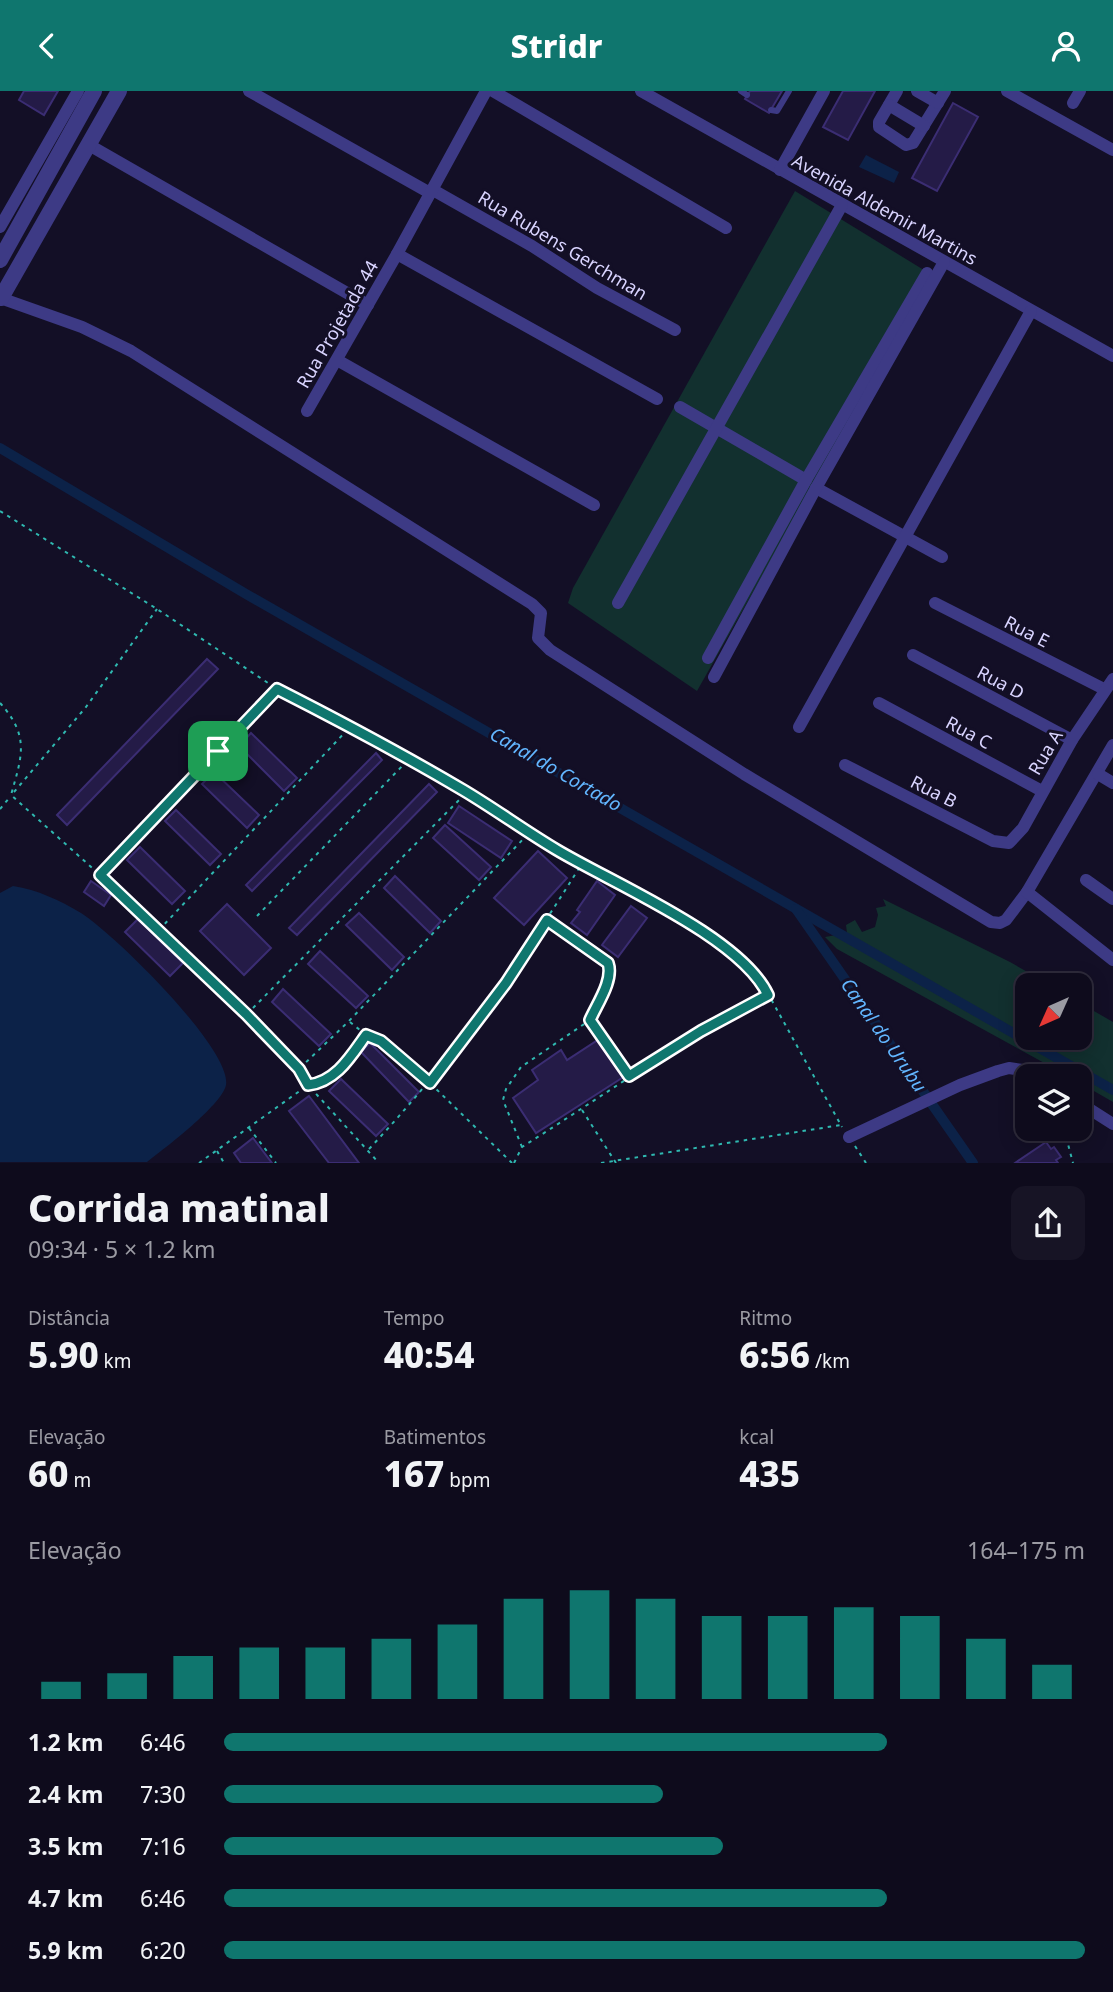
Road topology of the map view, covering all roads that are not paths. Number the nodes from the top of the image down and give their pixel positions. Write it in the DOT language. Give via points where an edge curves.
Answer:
graph roads {
  1 [pos="78,91"];
  2 [pos="94,91"];
  3 [pos="119,91"];
  4 [pos="249,91"];
  5 [pos="485,91"];
  6 [pos="493,91"];
  7 [pos="641,91"];
  8 [pos="789,91"];
  9 [pos="824,91"];
  10 [pos="897,91"];
  11 [pos="917,91"];
  12 [pos="946,91"];
  13 [pos="1007,91"];
  14 [pos="938,103"];
  15 [pos="889,105"];
  16 [pos="771,110"];
  17 [pos="924,126"];
  18 [pos="89,145"];
  19 [pos="1113,149"];
  20 [pos="780,170"];
  21 [pos="431,191"];
  22 [pos="842,205"];
  23 [pos="0,227"];
  24 [pos="726,228"];
  25 [pos="397,254"];
  26 [pos="0,260"];
  27 [pos="944,262"];
  28 [pos="927,273"];
  29 [pos="1,298"];
  30 [pos="368,305"];
  31 [pos="1031,311"];
  32 [pos="675,330"];
  33 [pos="1113,356"];
  34 [pos="337,359"];
  35 [pos="657,399"];
  36 [pos="680,407"];
  37 [pos="307,411"];
  38 [pos="716,427"];
  39 [pos="811,484"];
  40 [pos="594,505"];
  41 [pos="905,536"];
  42 [pos="942,557"];
  43 [pos="618,603"];
  44 [pos="935,603"];
  45 [pos="913,655"];
  46 [pos="708,658"];
  47 [pos="714,677"];
  48 [pos="1113,679"];
  49 [pos="1104,689"];
  50 [pos="879,703"];
  51 [pos="799,727"];
  52 [pos="1072,740"];
  53 [pos="1113,745"];
  54 [pos="845,765"];
  55 [pos="1098,774"];
  56 [pos="1113,783"];
  57 [pos="1042,791"];
  58 [pos="1009,843"];
  59 [pos="1086,880"];
  60 [pos="1027,892"];
  61 [pos="1113,899"];
  62 [pos="1113,960"];
  63 [pos="1015,1069"];
  64 [pos="1092,1111"];
  65 [pos="1113,1124"];
  66 [pos="849,1137"];
  1 -- 23 [label="street"];
  2 -- 26 [label="street"];
  3 -- 18 [label="street"];
  4 -- 21 [label="street, Rua Rubens Gerchman"];
  5 -- 21 [label="street, Rua Projetada 44"];
  6 -- 24 [label="street"];
  7 -- 20 [label="street, Avenida Aldemir Martins"];
  8 -- 16 [label="lane" via="777,111"];
  9 -- 20 [label="street"];
  10 -- 15 [label="street"];
  11 -- 14 [label="street"];
  12 -- 14 [label="street"];
  13 -- 19 [label="street"];
  14 -- 17 [label="street"];
  15 -- 17 [label="street"];
  15 -- 17 [label="street" via="879,127 906,145 913,143"];
  18 -- 29 [label="street"];
  18 -- 30 [label="street"];
  20 -- 22 [label="street, Avenida Aldemir Martins"];
  21 -- 25 [label="street, Rua Projetada 44"];
  21 -- 32 [label="street, Rua Rubens Gerchman"];
  22 -- 27 [label="street, Avenida Aldemir Martins"];
  22 -- 38 [label="street"];
  25 -- 30 [label="street, Rua Projetada 44"];
  25 -- 35 [label="street"];
  27 -- 31 [label="street, Avenida Aldemir Martins"];
  27 -- 39 [label="street"];
  28 -- 39 [label="street"];
  29 -- 60 [label="street" via="94,333 167,373 533,604 541,613 538,638 550,650 744,774 984,918 1000,923"];
  30 -- 34 [label="street, Rua Projetada 44"];
  31 -- 33 [label="street, Avenida Aldemir Martins"];
  31 -- 41 [label="street"];
  34 -- 37 [label="street, Rua Projetada 44"];
  34 -- 40 [label="street"];
  36 -- 38 [label="street"];
  38 -- 39 [label="street"];
  38 -- 43 [label="street"];
  39 -- 41 [label="street"];
  39 -- 46 [label="street"];
  39 -- 47 [label="street"];
  41 -- 42 [label="street"];
  41 -- 51 [label="street"];
  44 -- 49 [label="street, Rua E"];
  45 -- 52 [label="street, Rua D"];
  48 -- 49 [label="street, Rua A"];
  49 -- 52 [label="street, Rua A"];
  50 -- 57 [label="street, Rua C"];
  52 -- 57 [label="street, Rua A"];
  53 -- 55 [label="street"];
  54 -- 58 [label="street, Rua B" via="993,841"];
  55 -- 56 [label="street"];
  55 -- 60 [label="street"];
  57 -- 58 [label="street, Rua A" via="1023,828"];
  59 -- 61 [label="street"];
  60 -- 62 [label="street"];
  63 -- 66 [label="street" via="960,1085"];
  64 -- 65 [label="street"];
}
